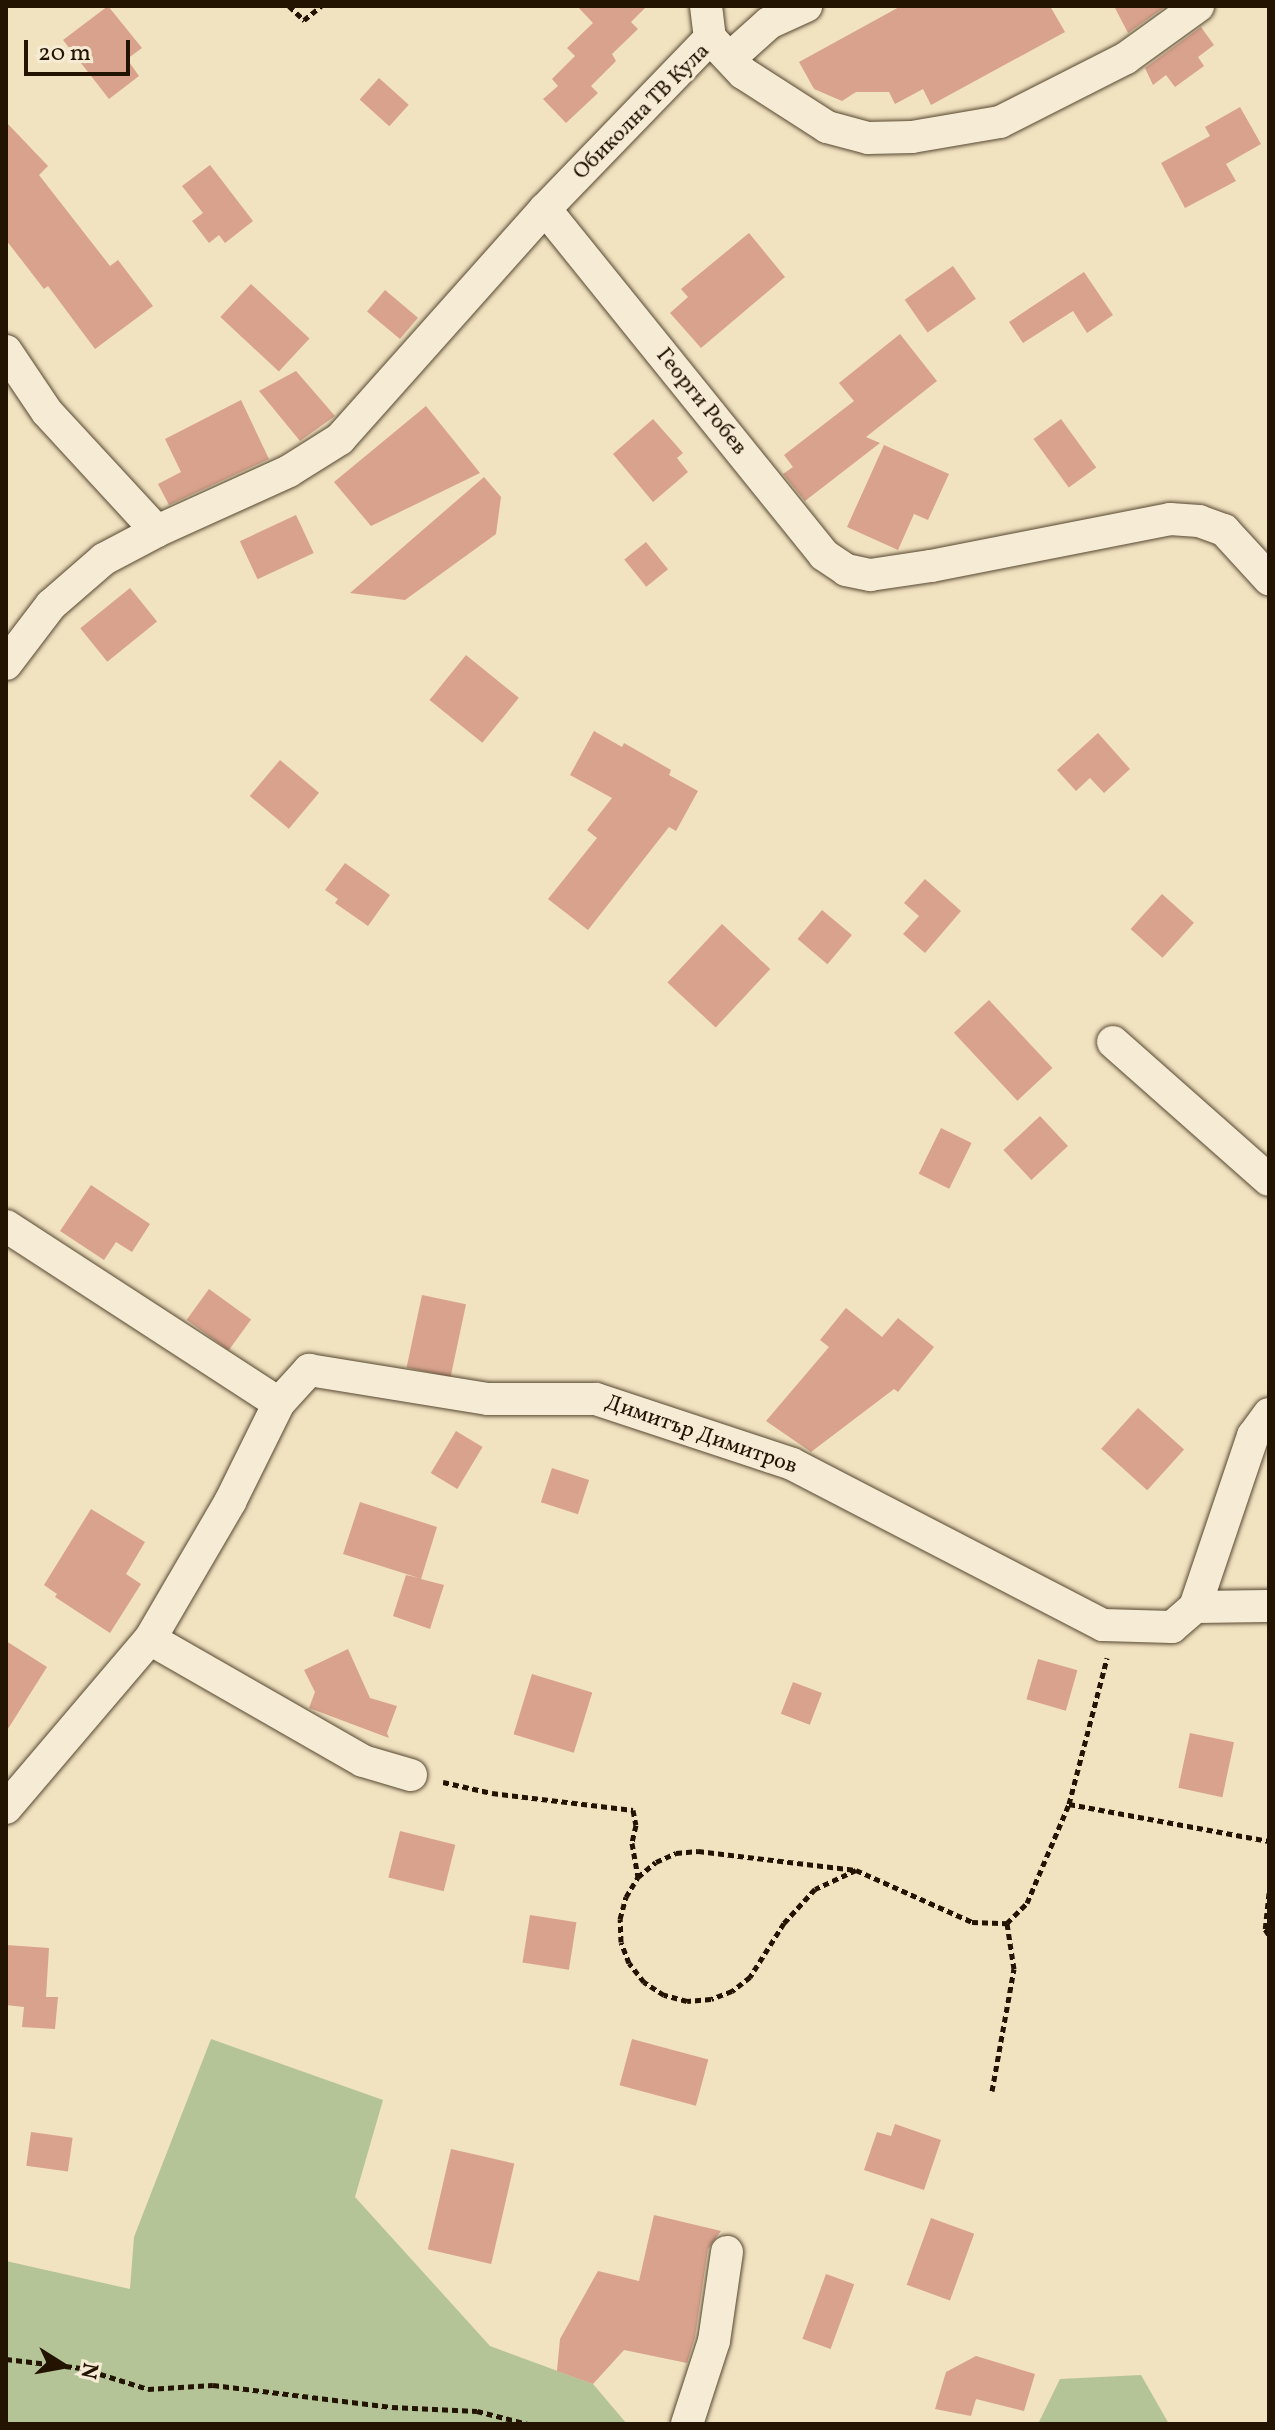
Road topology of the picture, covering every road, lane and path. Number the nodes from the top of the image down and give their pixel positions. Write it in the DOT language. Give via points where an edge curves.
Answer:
graph roads {
  1 [pos="289,6"];
  2 [pos="321,6"];
  3 [pos="806,6"];
  4 [pos="1198,6"];
  5 [pos="715,34"];
  6 [pos="545,209"];
  7 [pos="6,351"];
  8 [pos="157,531"];
  9 [pos="1269,579"];
  10 [pos="6,664"];
  11 [pos="1113,1042"];
  12 [pos="1269,1180"];
  13 [pos="6,1226"];
  14 [pos="279,1403"];
  15 [pos="1269,1414"];
  16 [pos="1269,1606"];
  17 [pos="1195,1607"];
  18 [pos="1115,1627"];
  19 [pos="150,1639"];
  20 [pos="411,1775"];
  21 [pos="1069,1804"];
  22 [pos="6,1808"];
  23 [pos="1269,1841"];
  24 [pos="856,1870"];
  25 [pos="638,1877"];
  26 [pos="1269,1893"];
  27 [pos="1007,1923"];
  28 [pos="1269,1935"];
  29 [pos="992,2091"];
  30 [pos="727,2252"];
  31 [pos="6,2359"];
  32 [pos="528,2424"];
  33 [pos="687,2424"];
  1 -- 2 [label="path" via="304,20"];
  3 -- 5 [label="street" via="769,23"];
  4 -- 5 [label="street, Обиколна ТВ Кула" via="1126,58 1000,122 955,132 868,138 827,127 743,73"];
  5 -- 6 [label="street, Обиколна ТВ Кула"];
  6 -- 8 [label="street, Обиколна ТВ Кула" via="340,439 289,471"];
  6 -- 9 [label="street, Георги Робев" via="824,555 846,570 870,575 1170,519 1224,530"];
  7 -- 8 [label="street" via="47,412"];
  8 -- 10 [label="street, Обиколна ТВ Кула" via="104,559 51,605"];
  11 -- 12 [label="street"];
  13 -- 14 [label="street"];
  14 -- 18 [label="street, Димитър Димитров" via="309,1370 488,1399 596,1399 792,1464"];
  14 -- 19 [label="street, Димитър Димитров" via="230,1502"];
  15 -- 17 [label="street" via="1253,1436"];
  16 -- 17 [label="street"];
  17 -- 18 [label="street, Димитър Димитров" via="1172,1627"];
  18 -- 21 [label="path"];
  19 -- 20 [label="street" via="363,1761"];
  19 -- 22 [label="street, Димитър Димитров"];
  20 -- 25 [label="path" via="492,1793 633,1810"];
  21 -- 23 [label="path"];
  21 -- 27 [label="path" via="1027,1903"];
  24 -- 25 [label="path" via="698,1851 676,1853"];
  24 -- 25 [label="path" via="815,1889 784,1923 750,1977 732,1991 687,2001 644,1982 629,1963 620,1919"];
  24 -- 27 [label="path" via="972,1922"];
  26 -- 28 [label="path"];
  27 -- 29 [label="path" via="1014,1969"];
  30 -- 33 [label="street" via="714,2341"];
  31 -- 32 [label="path" via="81,2368 148,2389 213,2385 392,2407 477,2411"];
}
